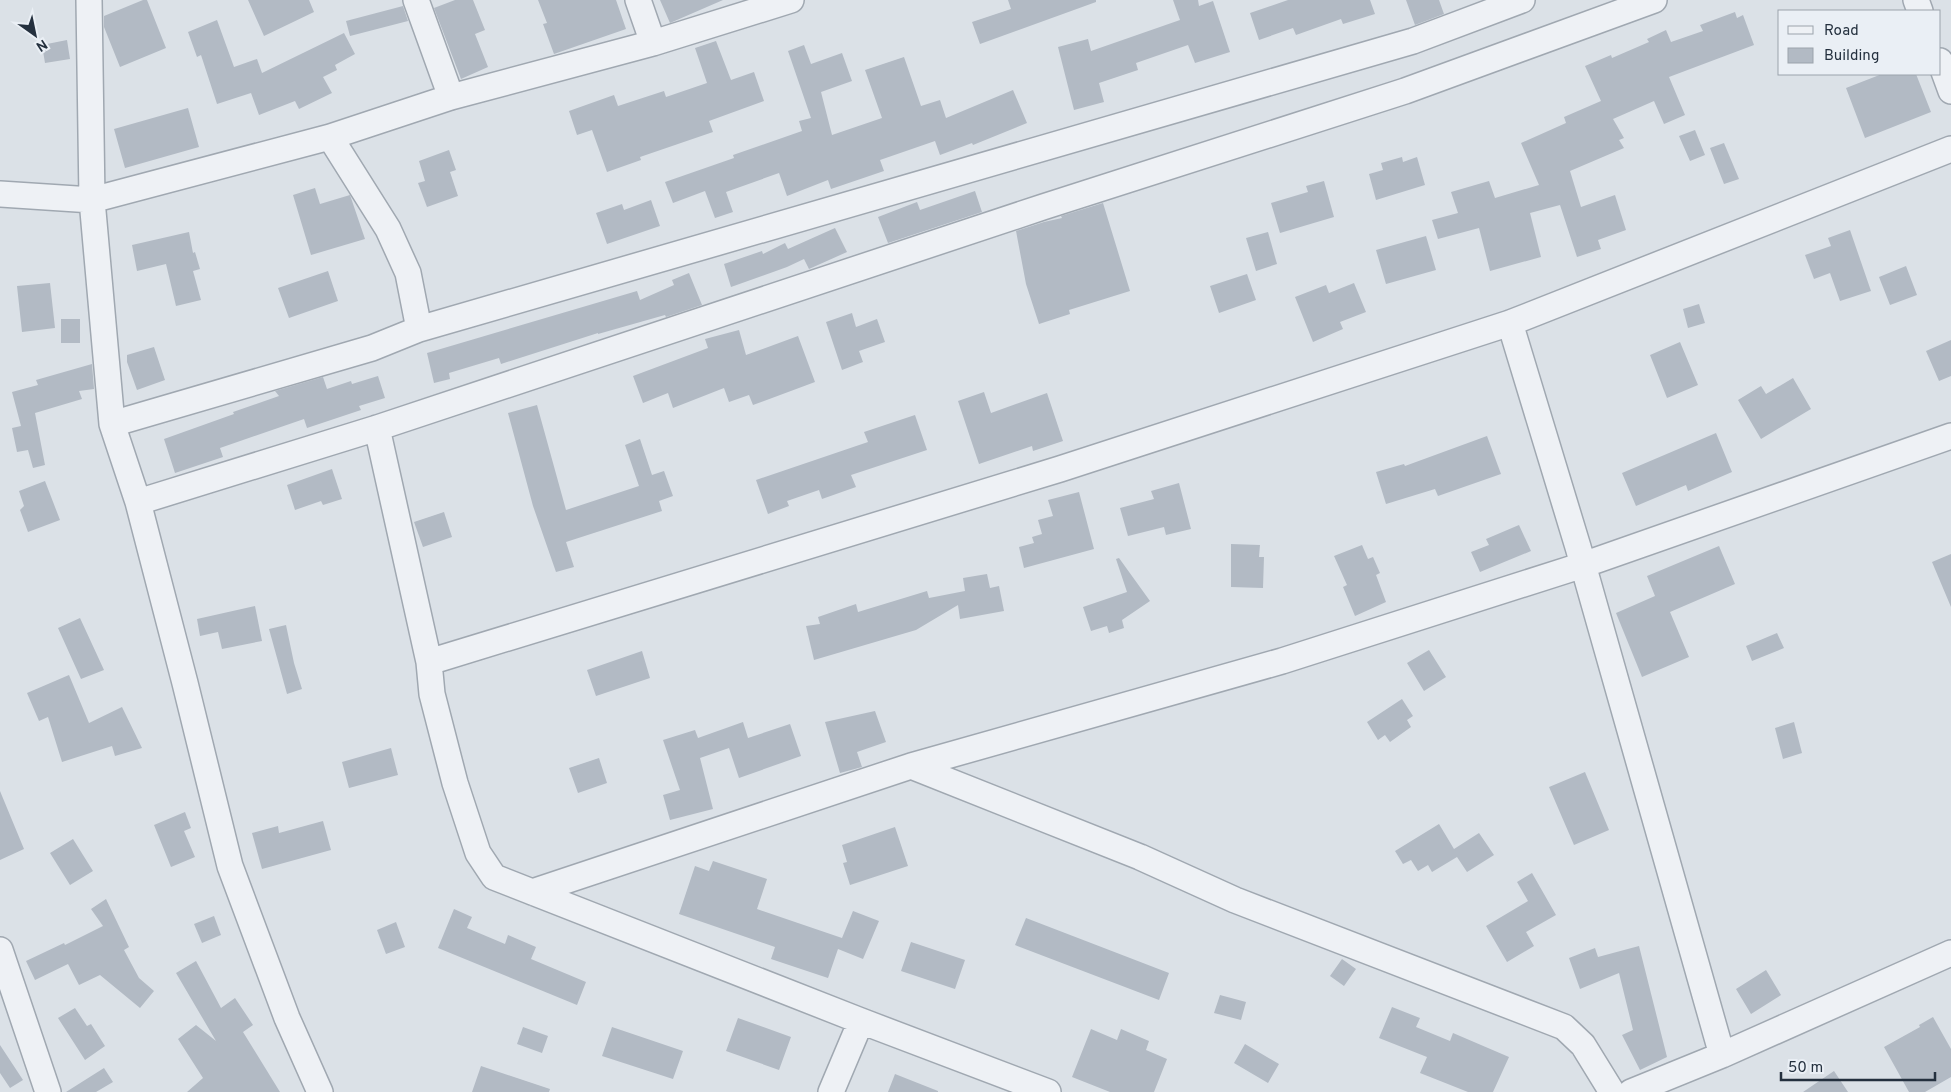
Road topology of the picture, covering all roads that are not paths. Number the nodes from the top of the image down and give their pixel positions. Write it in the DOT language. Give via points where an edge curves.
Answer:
graph roads {
  1 [pos="89,0"];
  2 [pos="416,0"];
  3 [pos="638,0"];
  4 [pos="791,0"];
  5 [pos="1522,0"];
  6 [pos="1654,0"];
  7 [pos="654,43"];
  8 [pos="1941,65"];
  9 [pos="1951,91"];
  10 [pos="451,97"];
  11 [pos="330,137"];
  12 [pos="1951,149"];
  13 [pos="0,194"];
  14 [pos="92,200"];
  15 [pos="1510,323"];
  16 [pos="419,329"];
  17 [pos="112,424"];
  18 [pos="378,428"];
  19 [pos="1951,436"];
  20 [pos="138,502"];
  21 [pos="1583,566"];
  22 [pos="429,662"];
  23 [pos="911,766"];
  24 [pos="532,892"];
  25 [pos="0,950"];
  26 [pos="1951,953"];
  27 [pos="6,986"];
  28 [pos="862,1022"];
  29 [pos="1722,1055"];
  30 [pos="48,1092"];
  31 [pos="320,1092"];
  32 [pos="831,1092"];
  33 [pos="1048,1092"];
  34 [pos="1612,1092"];
  35 [pos="1632,1092"];
  1 -- 14 [label="street"];
  2 -- 10 [label="street"];
  3 -- 7 [label="street"];
  4 -- 7 [label="street"];
  5 -- 16 [label="street" via="1404,44"];
  6 -- 18 [label="street" via="1405,91 1034,210"];
  7 -- 10 [label="street"];
  8 -- 9 [label="street"];
  10 -- 11 [label="street"];
  11 -- 14 [label="street"];
  11 -- 16 [label="street" via="388,229 408,273"];
  12 -- 15 [label="street"];
  13 -- 14 [label="street"];
  14 -- 17 [label="street"];
  15 -- 21 [label="street"];
  15 -- 22 [label="street" via="1060,469"];
  16 -- 17 [label="street" via="372,348"];
  17 -- 20 [label="street"];
  18 -- 20 [label="street"];
  18 -- 22 [label="street"];
  19 -- 21 [label="street"];
  20 -- 31 [label="street" via="230,866 287,1018"];
  21 -- 23 [label="street" via="1282,661"];
  21 -- 29 [label="street"];
  22 -- 24 [label="street" via="432,694 450,765 478,853 494,877"];
  23 -- 24 [label="street"];
  23 -- 34 [label="street" via="1140,858 1235,900 1564,1027 1583,1045"];
  24 -- 28 [label="street"];
  25 -- 27 [label="street"];
  26 -- 29 [label="street"];
  27 -- 30 [label="street"];
  28 -- 32 [label="street"];
  28 -- 33 [label="street"];
  29 -- 35 [label="street"];
}
